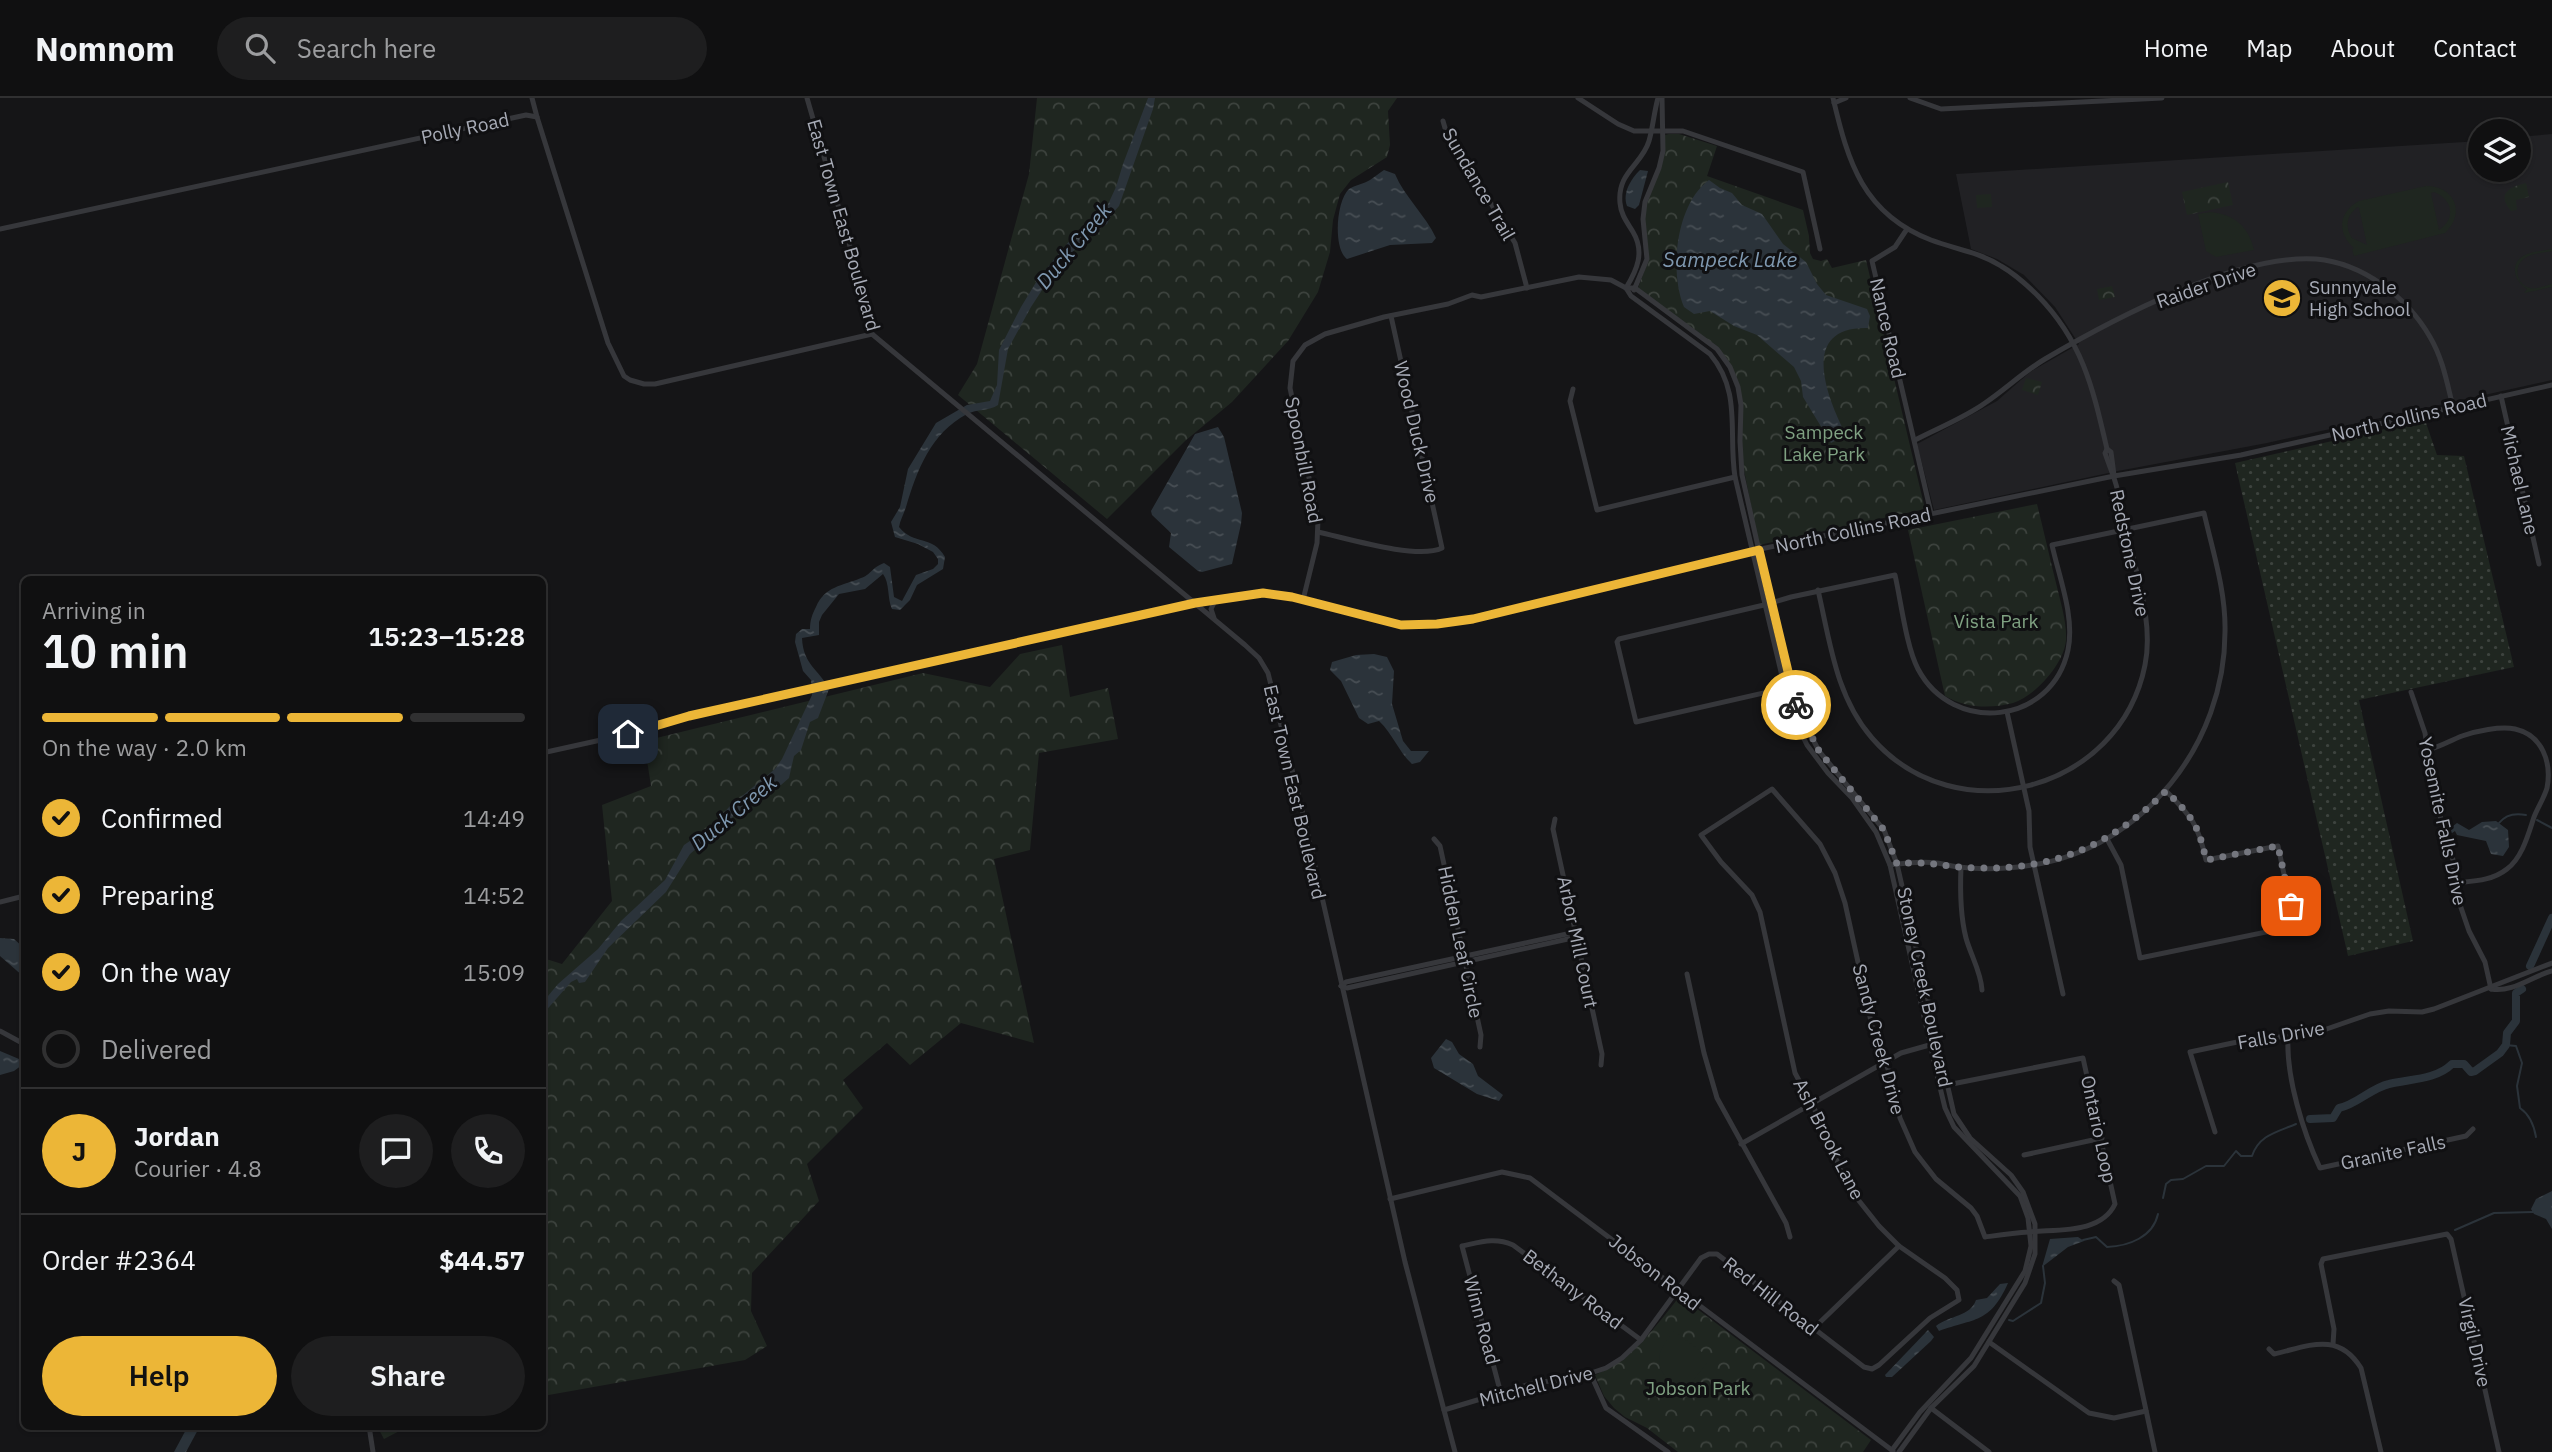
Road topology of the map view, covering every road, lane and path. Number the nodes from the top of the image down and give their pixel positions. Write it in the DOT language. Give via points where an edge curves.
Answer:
graph roads {
  1 [pos="532,98"];
  2 [pos="807,98"];
  3 [pos="1578,98"];
  4 [pos="1660,98"];
  5 [pos="1846,98"];
  6 [pos="1910,98"];
  7 [pos="2162,98"];
  8 [pos="2101,99"];
  9 [pos="1833,100"];
  10 [pos="537,117"];
  11 [pos="1443,121"];
  12 [pos="1662,131"];
  13 [pos="1650,132"];
  14 [pos="0,229"];
  15 [pos="1907,229"];
  16 [pos="1821,249"];
  17 [pos="1527,288"];
  18 [pos="1626,288"];
  19 [pos="1635,288"];
  20 [pos="1631,296"];
  21 [pos="1391,316"];
  22 [pos="872,334"];
  23 [pos="2074,342"];
  24 [pos="2552,386"];
  25 [pos="1573,389"];
  26 [pos="2501,396"];
  27 [pos="2453,407"];
  28 [pos="1915,440"];
  29 [pos="1742,475"];
  30 [pos="2114,476"];
  31 [pos="1735,477"];
  32 [pos="1931,513"];
  33 [pos="2127,529"];
  34 [pos="1318,532"];
  35 [pos="1759,550"];
  36 [pos="1751,551"];
  37 [pos="2539,564"];
  38 [pos="1818,590"];
  39 [pos="1216,599"];
  40 [pos="1303,600"];
  41 [pos="1195,603"];
  42 [pos="1771,604"];
  43 [pos="1764,605"];
  44 [pos="1216,621"];
  45 [pos="1787,688"];
  46 [pos="2411,692"];
  47 [pos="2007,712"];
  48 [pos="2427,750"];
  49 [pos="546,752"];
  50 [pos="2024,789"];
  51 [pos="2166,791"];
  52 [pos="1555,819"];
  53 [pos="1701,835"];
  54 [pos="1434,839"];
  55 [pos="2107,839"];
  56 [pos="1897,864"];
  57 [pos="1890,865"];
  58 [pos="2035,865"];
  59 [pos="1961,867"];
  60 [pos="2455,883"];
  61 [pos="21,897"];
  62 [pos="0,902"];
  63 [pos="1576,934"];
  64 [pos="1466,959"];
  65 [pos="2552,963"];
  66 [pos="2552,971"];
  67 [pos="1687,974"];
  68 [pos="1341,986"];
  69 [pos="2491,989"];
  70 [pos="1982,990"];
  71 [pos="2063,994"];
  72 [pos="0,1031"];
  73 [pos="2288,1037"];
  74 [pos="21,1042"];
  75 [pos="1938,1043"];
  76 [pos="1931,1045"];
  77 [pos="1480,1047"];
  78 [pos="1885,1063"];
  79 [pos="1601,1065"];
  80 [pos="1947,1085"];
  81 [pos="1811,1104"];
  82 [pos="2473,1129"];
  83 [pos="2215,1132"];
  84 [pos="2102,1138"];
  85 [pos="1741,1144"];
  86 [pos="2024,1154"];
  87 [pos="1390,1199"];
  88 [pos="2033,1231"];
  89 [pos="1790,1237"];
  90 [pos="1899,1246"];
  91 [pos="1462,1247"];
  92 [pos="2114,1281"];
  93 [pos="1679,1291"];
  94 [pos="1813,1329"];
  95 [pos="1641,1340"];
  96 [pos="1989,1342"];
  97 [pos="2333,1344"];
  98 [pos="2269,1349"];
  99 [pos="1872,1369"];
  100 [pos="1591,1375"];
  101 [pos="1501,1394"];
  102 [pos="1931,1408"];
  103 [pos="1444,1410"];
  104 [pos="2146,1411"];
  105 [pos="370,1430"];
  106 [pos="1895,1451"];
  107 [pos="373,1452"];
  108 [pos="1455,1452"];
  109 [pos="1668,1452"];
  110 [pos="1989,1452"];
  111 [pos="2155,1452"];
  112 [pos="2381,1452"];
  113 [pos="2499,1452"];
  1 -- 10 [label="street"];
  2 -- 22 [label="street, East Town East Boulevard"];
  3 -- 13 [label="street" via="1626,128"];
  4 -- 12 [label="street"];
  4 -- 13 [label="street"];
  5 -- 9 [label="street"];
  6 -- 8 [label="street" via="1941,109"];
  7 -- 8 [label="street"];
  9 -- 15 [label="street" via="1857,177 1883,212"];
  10 -- 14 [label="street, Polly Road" via="508,118"];
  10 -- 22 [label="street, Polly Road" via="597,316 618,365 630,380 655,384"];
  11 -- 17 [label="street, Sundance Trail" via="1515,243"];
  12 -- 13 [label="street"];
  12 -- 16 [label="street" via="1683,131 1803,172"];
  12 -- 19 [label="street" via="1662,159 1643,210 1647,259"];
  13 -- 18 [label="street" via="1642,155 1620,188 1621,212 1634,234 1640,258"];
  15 -- 23 [label="street, Redstone Drive" via="2001,266 2056,315"];
  15 -- 28 [label="street, Nance Road" via="1895,247 1872,261"];
  17 -- 18 [label="street" via="1587,277 1611,280"];
  17 -- 21 [label="street" via="1472,295"];
  18 -- 19 [label="street"];
  18 -- 20 [label="street, Stoney Creek Boulevard"];
  19 -- 20 [label="street"];
  19 -- 29 [label="street, Stoney Creek Boulevard" via="1709,341 1730,367 1741,405"];
  20 -- 31 [label="street, Stoney Creek Boulevard" via="1719,364 1733,401"];
  21 -- 34 [label="street, Spoonbill Road" via="1325,334 1305,345 1293,361 1290,388"];
  21 -- 34 [label="street, Wood Duck Drive" via="1442,548 1405,551"];
  22 -- 41 [label="street, East Town East Boulevard"];
  23 -- 27 [label="street, Raider Drive" via="2214,278 2286,260 2316,259 2363,273 2409,308 2438,353"];
  23 -- 28 [label="street, Raider Drive" via="2028,369 1983,405"];
  23 -- 30 [label="street, Redstone Drive" via="2094,390"];
  24 -- 26 [label="street, North Collins Road"];
  25 -- 31 [label="street" via="1570,401 1597,510"];
  26 -- 27 [label="street, North Collins Road"];
  26 -- 37 [label="street, Michael Lane"];
  27 -- 30 [label="street, North Collins Road" via="2241,455"];
  28 -- 32 [label="street, Nance Road"];
  29 -- 31 [label="street"];
  29 -- 35 [label="street, Stoney Creek Boulevard"];
  30 -- 32 [label="street, North Collins Road"];
  30 -- 33 [label="street, Redstone Drive"];
  31 -- 36 [label="street, Stoney Creek Boulevard"];
  32 -- 35 [label="street, North Collins Road"];
  33 -- 47 [label="street" via="2052,545 2069,623 2066,660 2046,691"];
  33 -- 50 [label="street, Redstone Drive" via="2147,637 2139,688 2103,745 2054,779"];
  33 -- 51 [label="street" via="2204,513 2223,601 2223,664 2215,702 2202,737"];
  34 -- 40 [label="street, Spoonbill Road"];
  35 -- 36 [label="street, North Collins Road"];
  35 -- 42 [label="street, Stoney Creek Boulevard"];
  36 -- 40 [label="street, North Collins Road" via="1437,624 1401,625"];
  36 -- 43 [label="street, Stoney Creek Boulevard"];
  38 -- 42 [label="street"];
  38 -- 47 [label="street" via="1895,575 1914,660 1931,688 1969,711"];
  38 -- 50 [label="street, Redstone Drive" via="1840,686 1858,721 1885,752 1907,769 1948,786 1989,792"];
  39 -- 40 [label="street, North Collins Road" via="1263,593"];
  39 -- 41 [label="street, North Collins Road"];
  39 -- 44 [label="street" via="1211,611"];
  41 -- 44 [label="street, East Town East Boulevard"];
  41 -- 49 [label="street, North Collins Road"];
  42 -- 43 [label="street"];
  42 -- 45 [label="street, Stoney Creek Boulevard"];
  43 -- 45 [label="street, Stoney Creek Boulevard"];
  43 -- 45 [label="street" via="1619,639 1636,722"];
  44 -- 68 [label="street, East Town East Boulevard" via="1259,658 1268,673"];
  45 -- 56 [label="street, Stoney Creek Boulevard" via="1819,751 1884,830"];
  45 -- 57 [label="street, Stoney Creek Boulevard" via="1790,710 1807,744 1876,832"];
  46 -- 48 [label="street, Yosemite Falls Drive"];
  47 -- 50 [label="street"];
  48 -- 60 [label="street, Yosemite Falls Drive"];
  48 -- 60 [label="street" via="2470,734 2514,729 2532,735 2549,763 2547,790 2520,854 2499,874"];
  50 -- 58 [label="street"];
  51 -- 55 [label="street"];
  51 -- 55 [label="street" via="2192,817 2206,860 2278,846 2295,926 2140,958 2121,865"];
  52 -- 63 [label="street, Arbor Mill Court" via="1553,829"];
  53 -- 78 [label="street, Sandy Creek Drive" via="1772,789 1820,844 1846,903 1874,1035"];
  53 -- 81 [label="street, Ash Brook Lane" via="1752,895 1760,912 1796,1073"];
  54 -- 64 [label="street, Hidden Leaf Circle" via="1440,846"];
  55 -- 58 [label="street"];
  56 -- 57 [label="street"];
  56 -- 59 [label="street"];
  56 -- 75 [label="street, Stoney Creek Boulevard"];
  57 -- 76 [label="street, Stoney Creek Boulevard"];
  58 -- 59 [label="street"];
  58 -- 71 [label="street"];
  59 -- 70 [label="street" via="1962,915"];
  60 -- 69 [label="street, Yosemite Falls Drive" via="2462,915 2485,962"];
  61 -- 62 [label="street"];
  63 -- 64 [label="street"];
  63 -- 79 [label="street, Arbor Mill Court"];
  64 -- 68 [label="street"];
  64 -- 77 [label="street, Hidden Leaf Circle"];
  65 -- 69 [label="street, Falls Drive"];
  66 -- 69 [label="street, Falls Drive" via="2501,991"];
  67 -- 85 [label="street" via="1717,1098"];
  68 -- 87 [label="street, East Town East Boulevard"];
  69 -- 73 [label="street, Falls Drive" via="2422,1012 2370,1014"];
  72 -- 74 [label="street"];
  73 -- 82 [label="street, Granite Falls" via="2287,1054 2306,1139 2320,1168 2466,1136"];
  73 -- 83 [label="street, Falls Drive" via="2261,1037 2190,1052"];
  75 -- 76 [label="street"];
  75 -- 80 [label="street, Stoney Creek Boulevard"];
  76 -- 78 [label="street"];
  76 -- 88 [label="street, Stoney Creek Boulevard" via="1945,1108 1954,1127 2020,1196"];
  78 -- 81 [label="street"];
  78 -- 88 [label="street, Sandy Creek Drive" via="1915,1152 1936,1179 1977,1216 1985,1237"];
  80 -- 84 [label="street, Ontario Loop" via="2083,1058"];
  80 -- 88 [label="street, Stoney Creek Boulevard" via="1960,1124 2023,1192 2032,1211"];
  81 -- 85 [label="street"];
  81 -- 90 [label="street, Ash Brook Lane" via="1851,1189"];
  84 -- 86 [label="street"];
  84 -- 88 [label="street, Ontario Loop" via="2115,1203 2110,1213 2078,1228"];
  85 -- 89 [label="street"];
  87 -- 93 [label="street, Jobson Road" via="1502,1172 1521,1175"];
  87 -- 103 [label="street, East Town East Boulevard"];
  88 -- 96 [label="street, Stoney Creek Boulevard" via="2035,1254 2028,1276"];
  88 -- 106 [label="street, Stoney Creek Boulevard" via="2025,1271 2003,1308 1970,1358 1926,1405"];
  90 -- 94 [label="street"];
  90 -- 99 [label="street, Ash Brook Lane" via="1945,1278 1959,1298"];
  91 -- 95 [label="street, Bethany Road" via="1490,1240 1513,1245"];
  91 -- 101 [label="street, Winn Road"];
  92 -- 104 [label="street" via="2122,1294"];
  93 -- 94 [label="street, Red Hill Road" via="1701,1258 1717,1254"];
  93 -- 95 [label="street, Mitchell Drive"];
  93 -- 106 [label="street, Jobson Road"];
  94 -- 99 [label="street, Red Hill Road"];
  95 -- 100 [label="street, Mitchell Drive" via="1622,1358"];
  96 -- 102 [label="street, Stoney Creek Boulevard" via="1969,1372"];
  96 -- 104 [label="street" via="2089,1413 2114,1418"];
  97 -- 98 [label="street" via="2274,1354"];
  97 -- 112 [label="street" via="2355,1357 2361,1368"];
  97 -- 113 [label="street, Virgil Drive" via="2323,1259 2447,1234"];
  100 -- 101 [label="street, Mitchell Drive" via="1537,1382"];
  100 -- 109 [label="street" via="1606,1408"];
  101 -- 103 [label="street, Mitchell Drive"];
  102 -- 106 [label="street, Stoney Creek Boulevard"];
  102 -- 110 [label="street"];
  103 -- 108 [label="street, East Town East Boulevard"];
  104 -- 111 [label="street"];
  105 -- 107 [label="street"];
}
